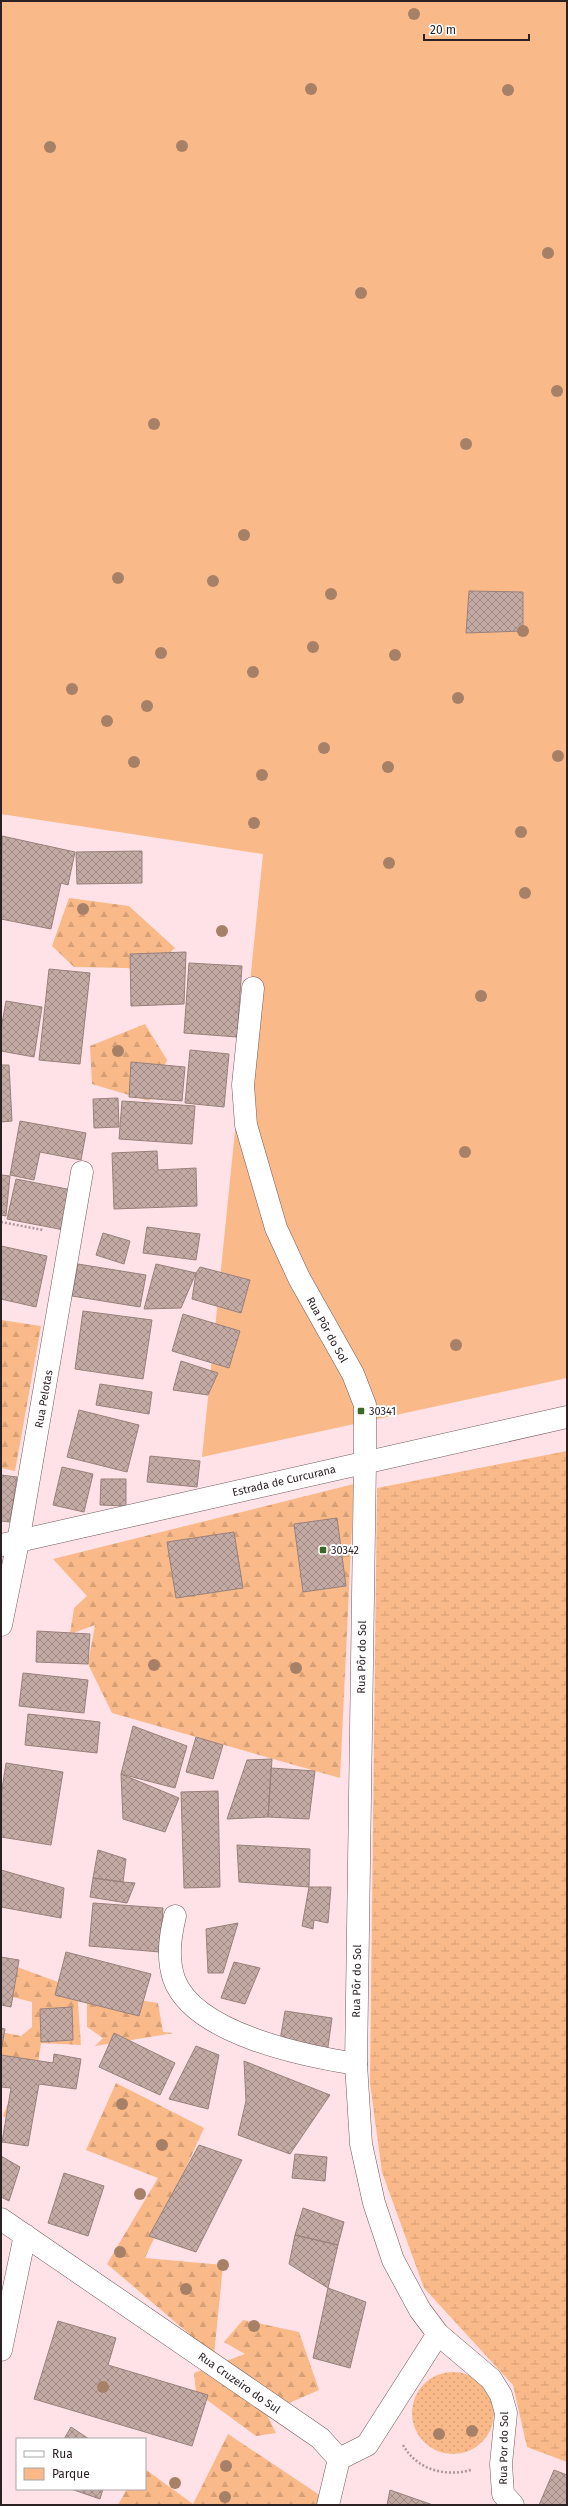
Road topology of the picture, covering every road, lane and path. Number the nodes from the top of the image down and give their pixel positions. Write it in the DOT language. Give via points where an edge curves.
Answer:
graph roads {
  1 [pos="252,988"];
  2 [pos="82,1172"];
  3 [pos="1,1222"];
  4 [pos="73,1235"];
  5 [pos="567,1417"];
  6 [pos="365,1462"];
  7 [pos="10,1543"];
  8 [pos="1,1625"];
  9 [pos="175,1916"];
  10 [pos="356,2064"];
  11 [pos="1,2219"];
  12 [pos="25,2235"];
  13 [pos="438,2334"];
  14 [pos="1,2350"];
  15 [pos="402,2443"];
  16 [pos="339,2459"];
  17 [pos="501,2464"];
  18 [pos="505,2501"];
  19 [pos="328,2505"];
  1 -- 6 [label="street, Rua Pôr do Sol" via="243,1086 246,1125 276,1228 302,1285 353,1374 364,1405"];
  2 -- 4 [label="street, Rua Pelotas"];
  3 -- 4 [label="path"];
  4 -- 7 [label="street, Rua Pelotas"];
  5 -- 6 [label="street, Estrada de Curcurana"];
  6 -- 7 [label="street, Estrada de Curcurana"];
  6 -- 10 [label="street, Rua Pôr do Sol"];
  7 -- 8 [label="street, Rua Pelotas"];
  9 -- 10 [label="street" via="169,1940 171,1962 175,1979 192,2006 207,2017 238,2032 277,2047"];
  10 -- 13 [label="street, Rua Pôr do Sol" via="361,2144 374,2203 393,2260 420,2310"];
  11 -- 12 [label="street, Rua Cruzeiro do Sul"];
  12 -- 14 [label="street"];
  12 -- 16 [label="street, Rua Cruzeiro do Sul" via="320,2438"];
  13 -- 16 [label="street" via="367,2445"];
  13 -- 17 [label="street, Rua Por do Sol" via="491,2379 501,2395 506,2413"];
  15 -- 17 [label="path" via="417,2462 433,2470 451,2473"];
  16 -- 19 [label="street"];
  17 -- 18 [label="street, Rua Por do Sol"];
}
